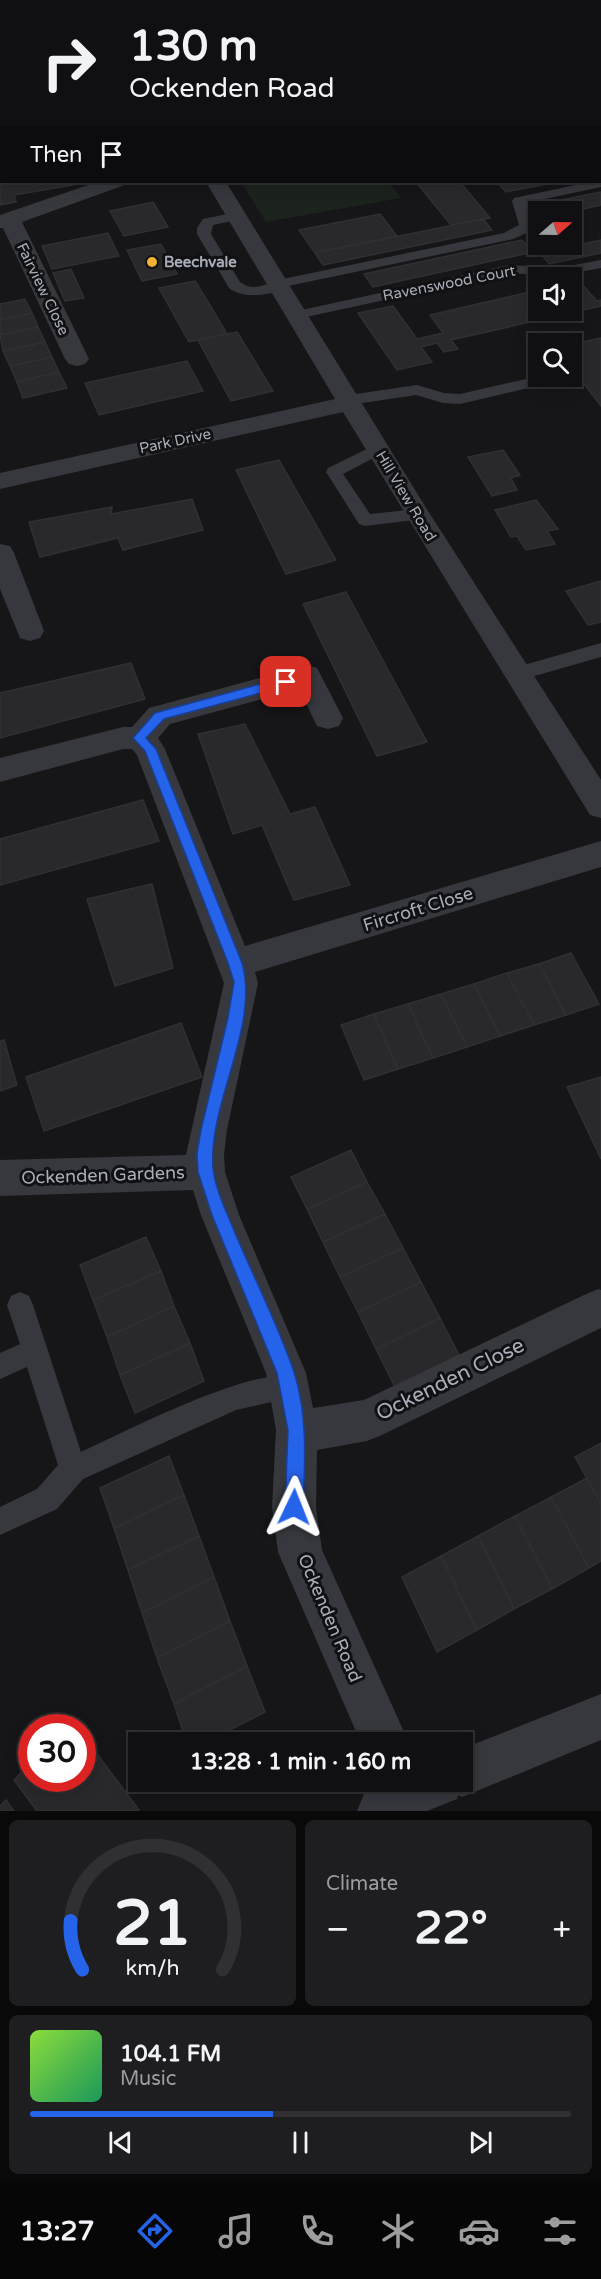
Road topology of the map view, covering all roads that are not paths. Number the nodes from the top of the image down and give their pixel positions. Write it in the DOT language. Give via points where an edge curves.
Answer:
graph roads {
  1 [pos="112,183"];
  2 [pos="217,183"];
  3 [pos="601,183"];
  4 [pos="237,216"];
  5 [pos="5,221"];
  6 [pos="601,264"];
  7 [pos="279,286"];
  8 [pos="297,315"];
  9 [pos="77,359"];
  10 [pos="528,384"];
  11 [pos="350,401"];
  12 [pos="377,449"];
  13 [pos="0,481"];
  14 [pos="417,515"];
  15 [pos="0,553"];
  16 [pos="30,631"];
  17 [pos="601,650"];
  18 [pos="517,674"];
  19 [pos="328,718"];
  20 [pos="139,738"];
  21 [pos="0,770"];
  22 [pos="601,806"];
  23 [pos="601,854"];
  24 [pos="235,963"];
  25 [pos="206,1172"];
  26 [pos="0,1178"];
  27 [pos="20,1305"];
  28 [pos="598,1309"];
  29 [pos="34,1352"];
  30 [pos="0,1366"];
  31 [pos="289,1387"];
  32 [pos="297,1430"];
  33 [pos="72,1468"];
  34 [pos="0,1521"];
  35 [pos="601,1717"];
  36 [pos="380,1732"];
  37 [pos="473,1769"];
  1 -- 5 [label="street"];
  2 -- 4 [label="street, Hill View Road"];
  3 -- 7 [label="lane" via="519,201 526,225 508,236"];
  4 -- 7 [label="street, Hill View Road"];
  4 -- 7 [label="lane" via="208,222 204,228 234,285 246,291"];
  5 -- 9 [label="street, Fairview Close"];
  6 -- 8 [label="lane, Ravenswood Court" via="558,272 510,269"];
  7 -- 8 [label="street, Hill View Road"];
  8 -- 11 [label="street, Hill View Road"];
  10 -- 11 [label="lane" via="460,399 417,390"];
  11 -- 12 [label="street, Hill View Road"];
  11 -- 13 [label="street, Park Drive"];
  12 -- 14 [label="street, Hill View Road"];
  12 -- 14 [label="lane" via="334,472 365,520"];
  14 -- 18 [label="street, Hill View Road"];
  15 -- 16 [label="street"];
  17 -- 18 [label="lane"];
  18 -- 22 [label="street, Hill View Road"];
  19 -- 20 [label="street" via="307,676 159,716"];
  20 -- 21 [label="street" via="123,738"];
  20 -- 24 [label="street, Ockenden Road" via="150,749"];
  23 -- 24 [label="street, Fircroft Close"];
  24 -- 25 [label="street, Ockenden Road" via="241,982 208,1130"];
  25 -- 26 [label="street, Ockenden Gardens"];
  25 -- 31 [label="street, Ockenden Road"];
  27 -- 29 [label="lane"];
  28 -- 32 [label="street, Ockenden Close" via="367,1420"];
  29 -- 30 [label="lane"];
  29 -- 33 [label="lane"];
  31 -- 32 [label="street, Ockenden Road"];
  31 -- 33 [label="lane" via="235,1397"];
  32 -- 36 [label="street, Ockenden Road" via="294,1507 300,1552"];
  33 -- 34 [label="lane" via="47,1499"];
  35 -- 37 [label="street"];
}
